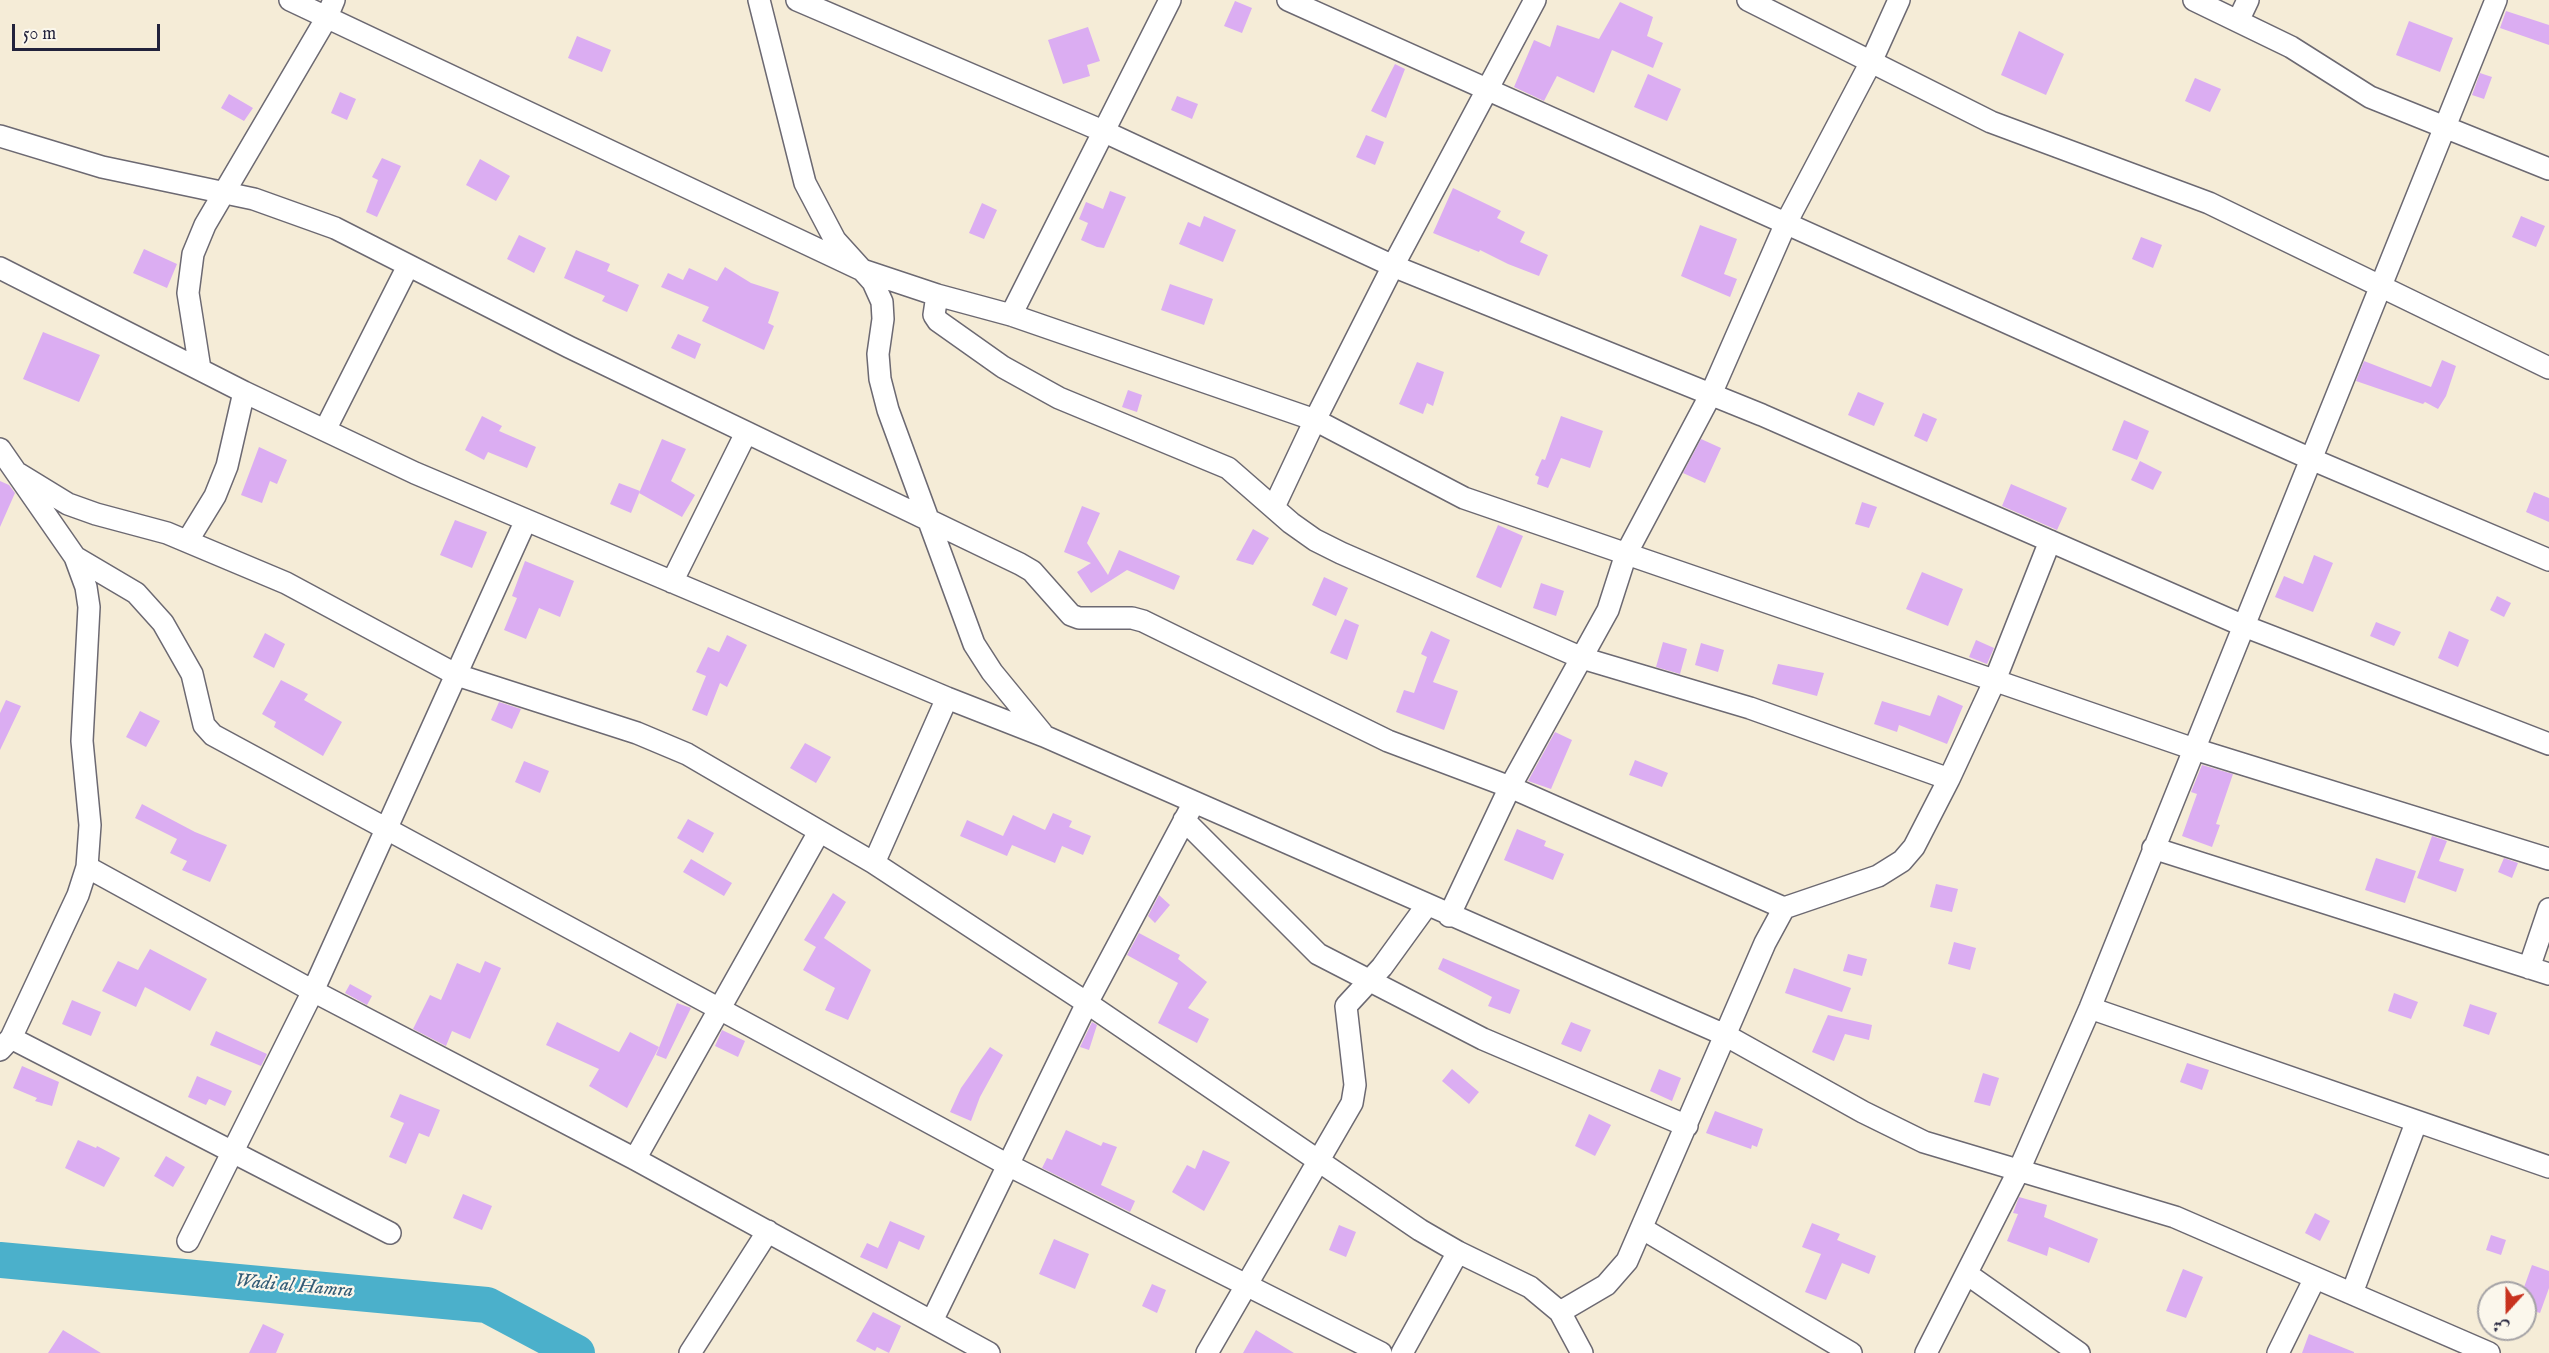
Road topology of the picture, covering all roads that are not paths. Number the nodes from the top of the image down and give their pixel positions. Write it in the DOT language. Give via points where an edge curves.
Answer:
graph roads {
  1 [pos="290,0"];
  2 [pos="759,0"];
  3 [pos="800,0"];
  4 [pos="1170,0"];
  5 [pos="1288,0"];
  6 [pos="1535,0"];
  7 [pos="1748,0"];
  8 [pos="1899,0"];
  9 [pos="2194,0"];
  10 [pos="2248,0"];
  11 [pos="2496,0"];
  12 [pos="330,10"];
  13 [pos="2238,21"];
  14 [pos="1871,62"];
  15 [pos="1487,89"];
  16 [pos="2445,127"];
  17 [pos="1105,132"];
  18 [pos="0,136"];
  19 [pos="2549,169"];
  20 [pos="226,193"];
  21 [pos="1786,224"];
  22 [pos="408,266"];
  23 [pos="1393,267"];
  24 [pos="0,268"];
  25 [pos="862,270"];
  26 [pos="2381,285"];
  27 [pos="937,296"];
  28 [pos="1011,315"];
  29 [pos="2549,368"];
  30 [pos="200,369"];
  31 [pos="244,392"];
  32 [pos="1711,394"];
  33 [pos="1315,420"];
  34 [pos="325,430"];
  35 [pos="746,433"];
  36 [pos="0,449"];
  37 [pos="2311,459"];
  38 [pos="19,474"];
  39 [pos="1274,507"];
  40 [pos="526,520"];
  41 [pos="928,520"];
  42 [pos="188,540"];
  43 [pos="2050,541"];
  44 [pos="1626,554"];
  45 [pos="75,557"];
  46 [pos="2549,560"];
  47 [pos="672,582"];
  48 [pos="2244,626"];
  49 [pos="1582,658"];
  50 [pos="458,675"];
  51 [pos="1995,680"];
  52 [pos="947,698"];
  53 [pos="1044,736"];
  54 [pos="2549,744"];
  55 [pos="2194,749"];
  56 [pos="1949,778"];
  57 [pos="1510,787"];
  58 [pos="1189,811"];
  59 [pos="388,830"];
  60 [pos="819,832"];
  61 [pos="2153,848"];
  62 [pos="2549,859"];
  63 [pos="874,863"];
  64 [pos="87,867"];
  65 [pos="1427,905"];
  66 [pos="1784,909"];
  67 [pos="2549,909"];
  68 [pos="1449,916"];
  69 [pos="2539,971"];
  70 [pos="1371,980"];
  71 [pos="313,991"];
  72 [pos="1087,1003"];
  73 [pos="2090,1008"];
  74 [pos="719,1009"];
  75 [pos="1725,1035"];
  76 [pos="5,1044"];
  77 [pos="2416,1122"];
  78 [pos="1687,1126"];
  79 [pos="232,1151"];
  80 [pos="635,1159"];
  81 [pos="1318,1161"];
  82 [pos="1008,1165"];
  83 [pos="2549,1167"];
  84 [pos="2019,1170"];
  85 [pos="1642,1229"];
  86 [pos="768,1231"];
  87 [pos="390,1233"];
  88 [pos="188,1241"];
  89 [pos="1458,1252"];
  90 [pos="1967,1274"];
  91 [pos="2315,1278"];
  92 [pos="1249,1284"];
  93 [pos="2352,1293"];
  94 [pos="1560,1312"];
  95 [pos="932,1321"];
  96 [pos="690,1353"];
  97 [pos="989,1353"];
  98 [pos="1207,1353"];
  99 [pos="1381,1353"];
  100 [pos="1402,1353"];
  101 [pos="1582,1353"];
  102 [pos="1851,1353"];
  103 [pos="1926,1353"];
  104 [pos="2079,1353"];
  105 [pos="2278,1353"];
  106 [pos="2489,1353"];
  1 -- 12 [label="street"];
  2 -- 25 [label="street" via="805,183 835,240"];
  3 -- 17 [label="street"];
  4 -- 17 [label="street"];
  5 -- 15 [label="street"];
  6 -- 15 [label="street"];
  7 -- 14 [label="street"];
  8 -- 14 [label="street"];
  9 -- 13 [label="street"];
  10 -- 13 [label="street"];
  11 -- 16 [label="street"];
  12 -- 20 [label="street"];
  12 -- 25 [label="street"];
  13 -- 16 [label="street" via="2291,47 2370,97"];
  14 -- 21 [label="street"];
  14 -- 26 [label="street" via="1991,122 2209,202"];
  15 -- 21 [label="street"];
  15 -- 23 [label="street"];
  16 -- 19 [label="street"];
  16 -- 26 [label="street"];
  17 -- 23 [label="street"];
  17 -- 28 [label="street"];
  18 -- 20 [label="street" via="102,167"];
  20 -- 22 [label="street" via="335,228"];
  20 -- 30 [label="street" via="206,225 189,273 188,293"];
  21 -- 32 [label="street"];
  21 -- 37 [label="street"];
  22 -- 34 [label="street"];
  22 -- 35 [label="street"];
  23 -- 32 [label="street"];
  23 -- 33 [label="street"];
  24 -- 30 [label="street"];
  25 -- 27 [label="street"];
  25 -- 41 [label="street" via="882,302 880,379"];
  26 -- 29 [label="street"];
  26 -- 37 [label="street"];
  27 -- 28 [label="street"];
  27 -- 39 [label="street" via="934,315 938,321 1003,367 1059,398 1228,468"];
  28 -- 33 [label="street"];
  30 -- 31 [label="street"];
  31 -- 34 [label="street"];
  31 -- 42 [label="street" via="227,466 215,496"];
  32 -- 43 [label="street"];
  32 -- 44 [label="street"];
  33 -- 39 [label="street"];
  33 -- 44 [label="street" via="1464,498"];
  34 -- 40 [label="street"];
  35 -- 41 [label="street"];
  35 -- 47 [label="street"];
  36 -- 38 [label="street"];
  37 -- 46 [label="street"];
  37 -- 48 [label="street"];
  38 -- 42 [label="street" via="68,504"];
  38 -- 45 [label="street"];
  39 -- 49 [label="street" via="1316,540 1341,553"];
  40 -- 47 [label="street"];
  40 -- 50 [label="street"];
  41 -- 53 [label="street" via="974,644"];
  41 -- 57 [label="street" via="1032,571 1071,615 1143,621 1397,745"];
  42 -- 50 [label="street" via="314,597"];
  43 -- 48 [label="street"];
  43 -- 51 [label="street"];
  44 -- 49 [label="street" via="1608,610"];
  44 -- 51 [label="street"];
  45 -- 59 [label="street" via="136,592 163,623 192,675 204,725 213,735"];
  45 -- 64 [label="street" via="88,598 82,741 90,825"];
  47 -- 52 [label="street"];
  48 -- 54 [label="street"];
  48 -- 55 [label="street"];
  49 -- 56 [label="street" via="1750,708"];
  49 -- 57 [label="street"];
  50 -- 59 [label="street"];
  50 -- 60 [label="street" via="666,744"];
  51 -- 55 [label="street"];
  51 -- 56 [label="street"];
  52 -- 53 [label="street"];
  52 -- 63 [label="street"];
  53 -- 58 [label="street"];
  55 -- 61 [label="street"];
  55 -- 62 [label="street"];
  56 -- 66 [label="street" via="1914,847 1902,861 1878,876"];
  57 -- 66 [label="street"];
  57 -- 68 [label="street"];
  58 -- 65 [label="street"];
  58 -- 70 [label="street" via="1303,941 1328,960"];
  58 -- 72 [label="street"];
  59 -- 71 [label="street"];
  59 -- 74 [label="street"];
  60 -- 63 [label="street"];
  60 -- 74 [label="street"];
  61 -- 69 [label="street"];
  61 -- 73 [label="street"];
  63 -- 72 [label="street"];
  64 -- 71 [label="street"];
  64 -- 76 [label="street" via="78,895"];
  65 -- 68 [label="street"];
  65 -- 70 [label="street"];
  66 -- 75 [label="street"];
  67 -- 69 [label="street"];
  68 -- 75 [label="street"];
  70 -- 78 [label="street" via="1531,1061"];
  70 -- 81 [label="street" via="1345,1010 1355,1096"];
  71 -- 79 [label="street"];
  71 -- 80 [label="street"];
  72 -- 81 [label="street"];
  72 -- 82 [label="street"];
  73 -- 77 [label="street"];
  73 -- 84 [label="street"];
  74 -- 80 [label="street"];
  74 -- 82 [label="street"];
  75 -- 78 [label="street"];
  75 -- 84 [label="street" via="1916,1138"];
  76 -- 79 [label="street"];
  77 -- 83 [label="street"];
  77 -- 93 [label="street"];
  78 -- 85 [label="street"];
  79 -- 87 [label="street"];
  79 -- 88 [label="street"];
  80 -- 86 [label="street"];
  81 -- 89 [label="street"];
  81 -- 92 [label="street"];
  82 -- 92 [label="street"];
  82 -- 95 [label="street"];
  84 -- 90 [label="street"];
  84 -- 91 [label="street" via="2175,1217"];
  85 -- 94 [label="street" via="1627,1261 1606,1285"];
  85 -- 102 [label="street"];
  86 -- 95 [label="street"];
  86 -- 96 [label="street"];
  89 -- 94 [label="street" via="1530,1287"];
  89 -- 100 [label="street"];
  90 -- 103 [label="street"];
  90 -- 104 [label="street"];
  91 -- 93 [label="street"];
  91 -- 105 [label="street"];
  92 -- 98 [label="street"];
  92 -- 99 [label="street"];
  93 -- 106 [label="street"];
  94 -- 101 [label="street"];
  95 -- 97 [label="street"];
}
